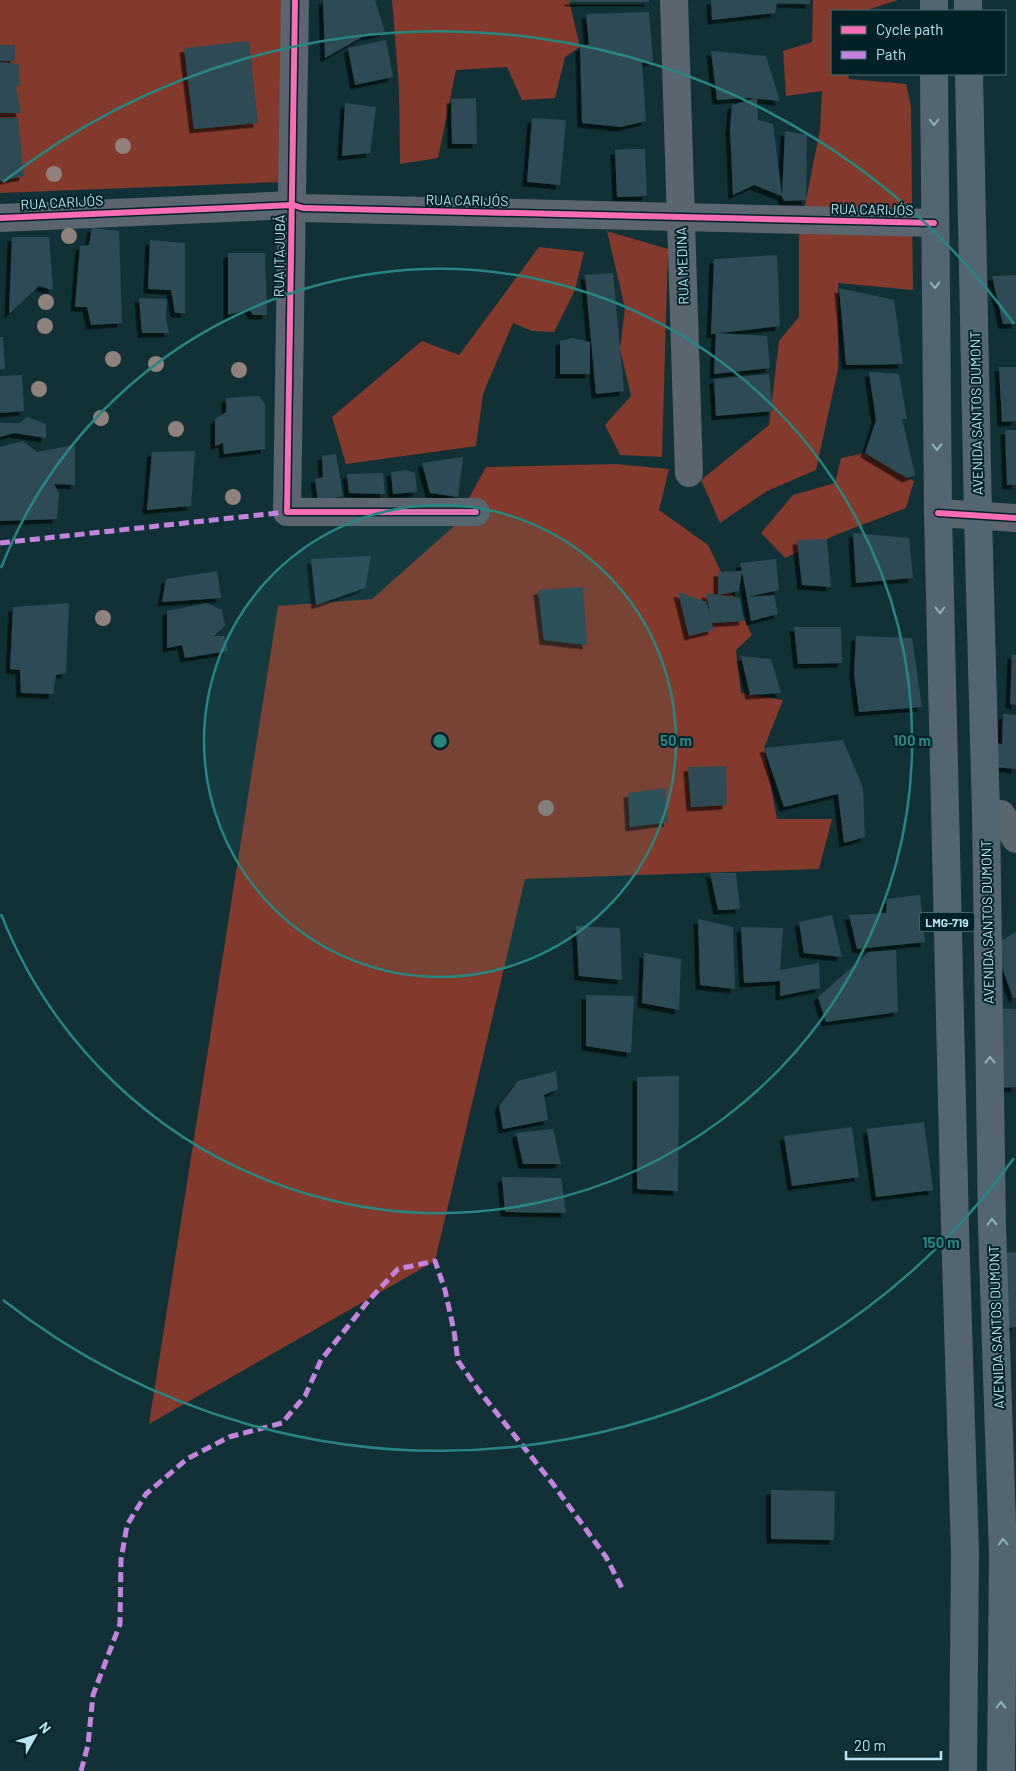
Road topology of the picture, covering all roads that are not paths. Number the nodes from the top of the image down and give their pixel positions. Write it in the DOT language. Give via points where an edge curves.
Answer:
graph roads {
  1 [pos="295,0"];
  2 [pos="674,0"];
  3 [pos="934,75"];
  4 [pos="969,75"];
  5 [pos="293,205"];
  6 [pos="681,217"];
  7 [pos="0,218"];
  8 [pos="934,223"];
  9 [pos="689,473"];
  10 [pos="476,512"];
  11 [pos="938,513"];
  12 [pos="978,516"];
  13 [pos="1016,518"];
  14 [pos="1001,814"];
  15 [pos="1016,839"];
  16 [pos="963,1771"];
  17 [pos="1001,1771"];
  1 -- 5 [label="street, RUA ITAJUBÁ"];
  2 -- 6 [label="street, RUA MEDINA"];
  3 -- 8 [label="main road, LMG-719, one-way"];
  4 -- 12 [label="main road, AVENIDA SANTOS DUMONT / LMG-719"];
  5 -- 6 [label="street, RUA CARIJÓS" via="303,208"];
  5 -- 7 [label="street, RUA CARIJÓS"];
  5 -- 10 [label="street, RUA ITAJUBÁ" via="287,512"];
  6 -- 8 [label="street, RUA CARIJÓS"];
  6 -- 9 [label="street, RUA MEDINA"];
  8 -- 11 [label="main road, LMG-719, one-way"];
  11 -- 12 [label="street"];
  11 -- 16 [label="main road, LMG-719, one-way" via="966,1553"];
  12 -- 13 [label="street"];
  12 -- 14 [label="main road, AVENIDA SANTOS DUMONT / LMG-719"];
  14 -- 15 [label="street"];
  17 -- 14 [label="main road, AVENIDA SANTOS DUMONT / LMG-719, one-way" via="1003,1554 992,1227"];
}
